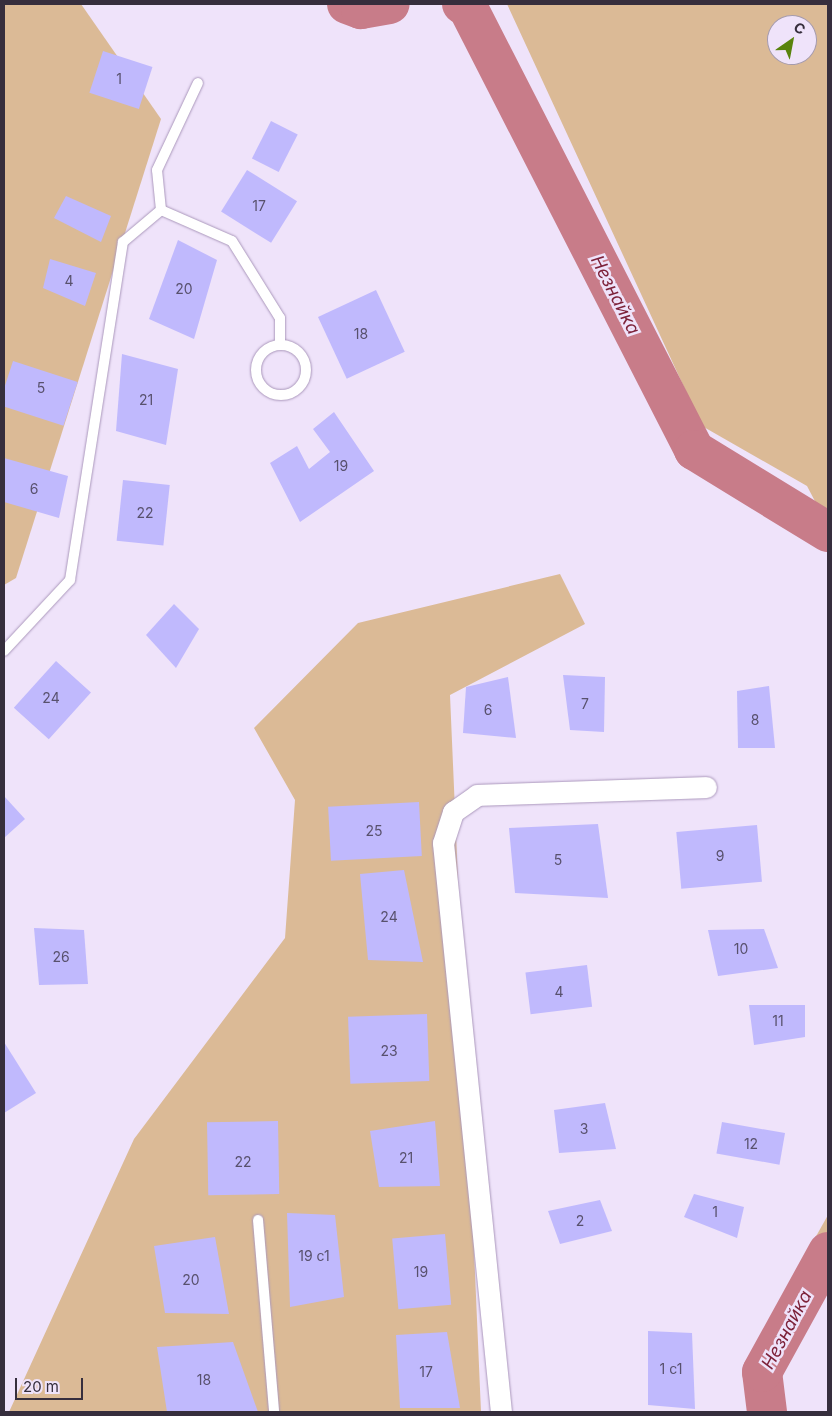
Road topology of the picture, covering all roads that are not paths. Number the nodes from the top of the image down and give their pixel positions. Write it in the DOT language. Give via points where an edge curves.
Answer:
graph roads {
  1 [pos="198,83"];
  2 [pos="161,210"];
  3 [pos="280,344"];
  4 [pos="4,651"];
  5 [pos="706,787"];
  6 [pos="258,1220"];
  7 [pos="274,1412"];
  8 [pos="501,1412"];
  1 -- 2 [label="lane" via="157,170"];
  2 -- 3 [label="lane" via="232,241 280,318"];
  2 -- 4 [label="lane" via="123,242 70,580"];
  3 -- 3 [label="lane" via="262,352 254,370 262,390 286,396 303,384 307,363 294,348"];
  5 -- 8 [label="street" via="477,795 453,812 443,843"];
  6 -- 7 [label="lane"];
}
